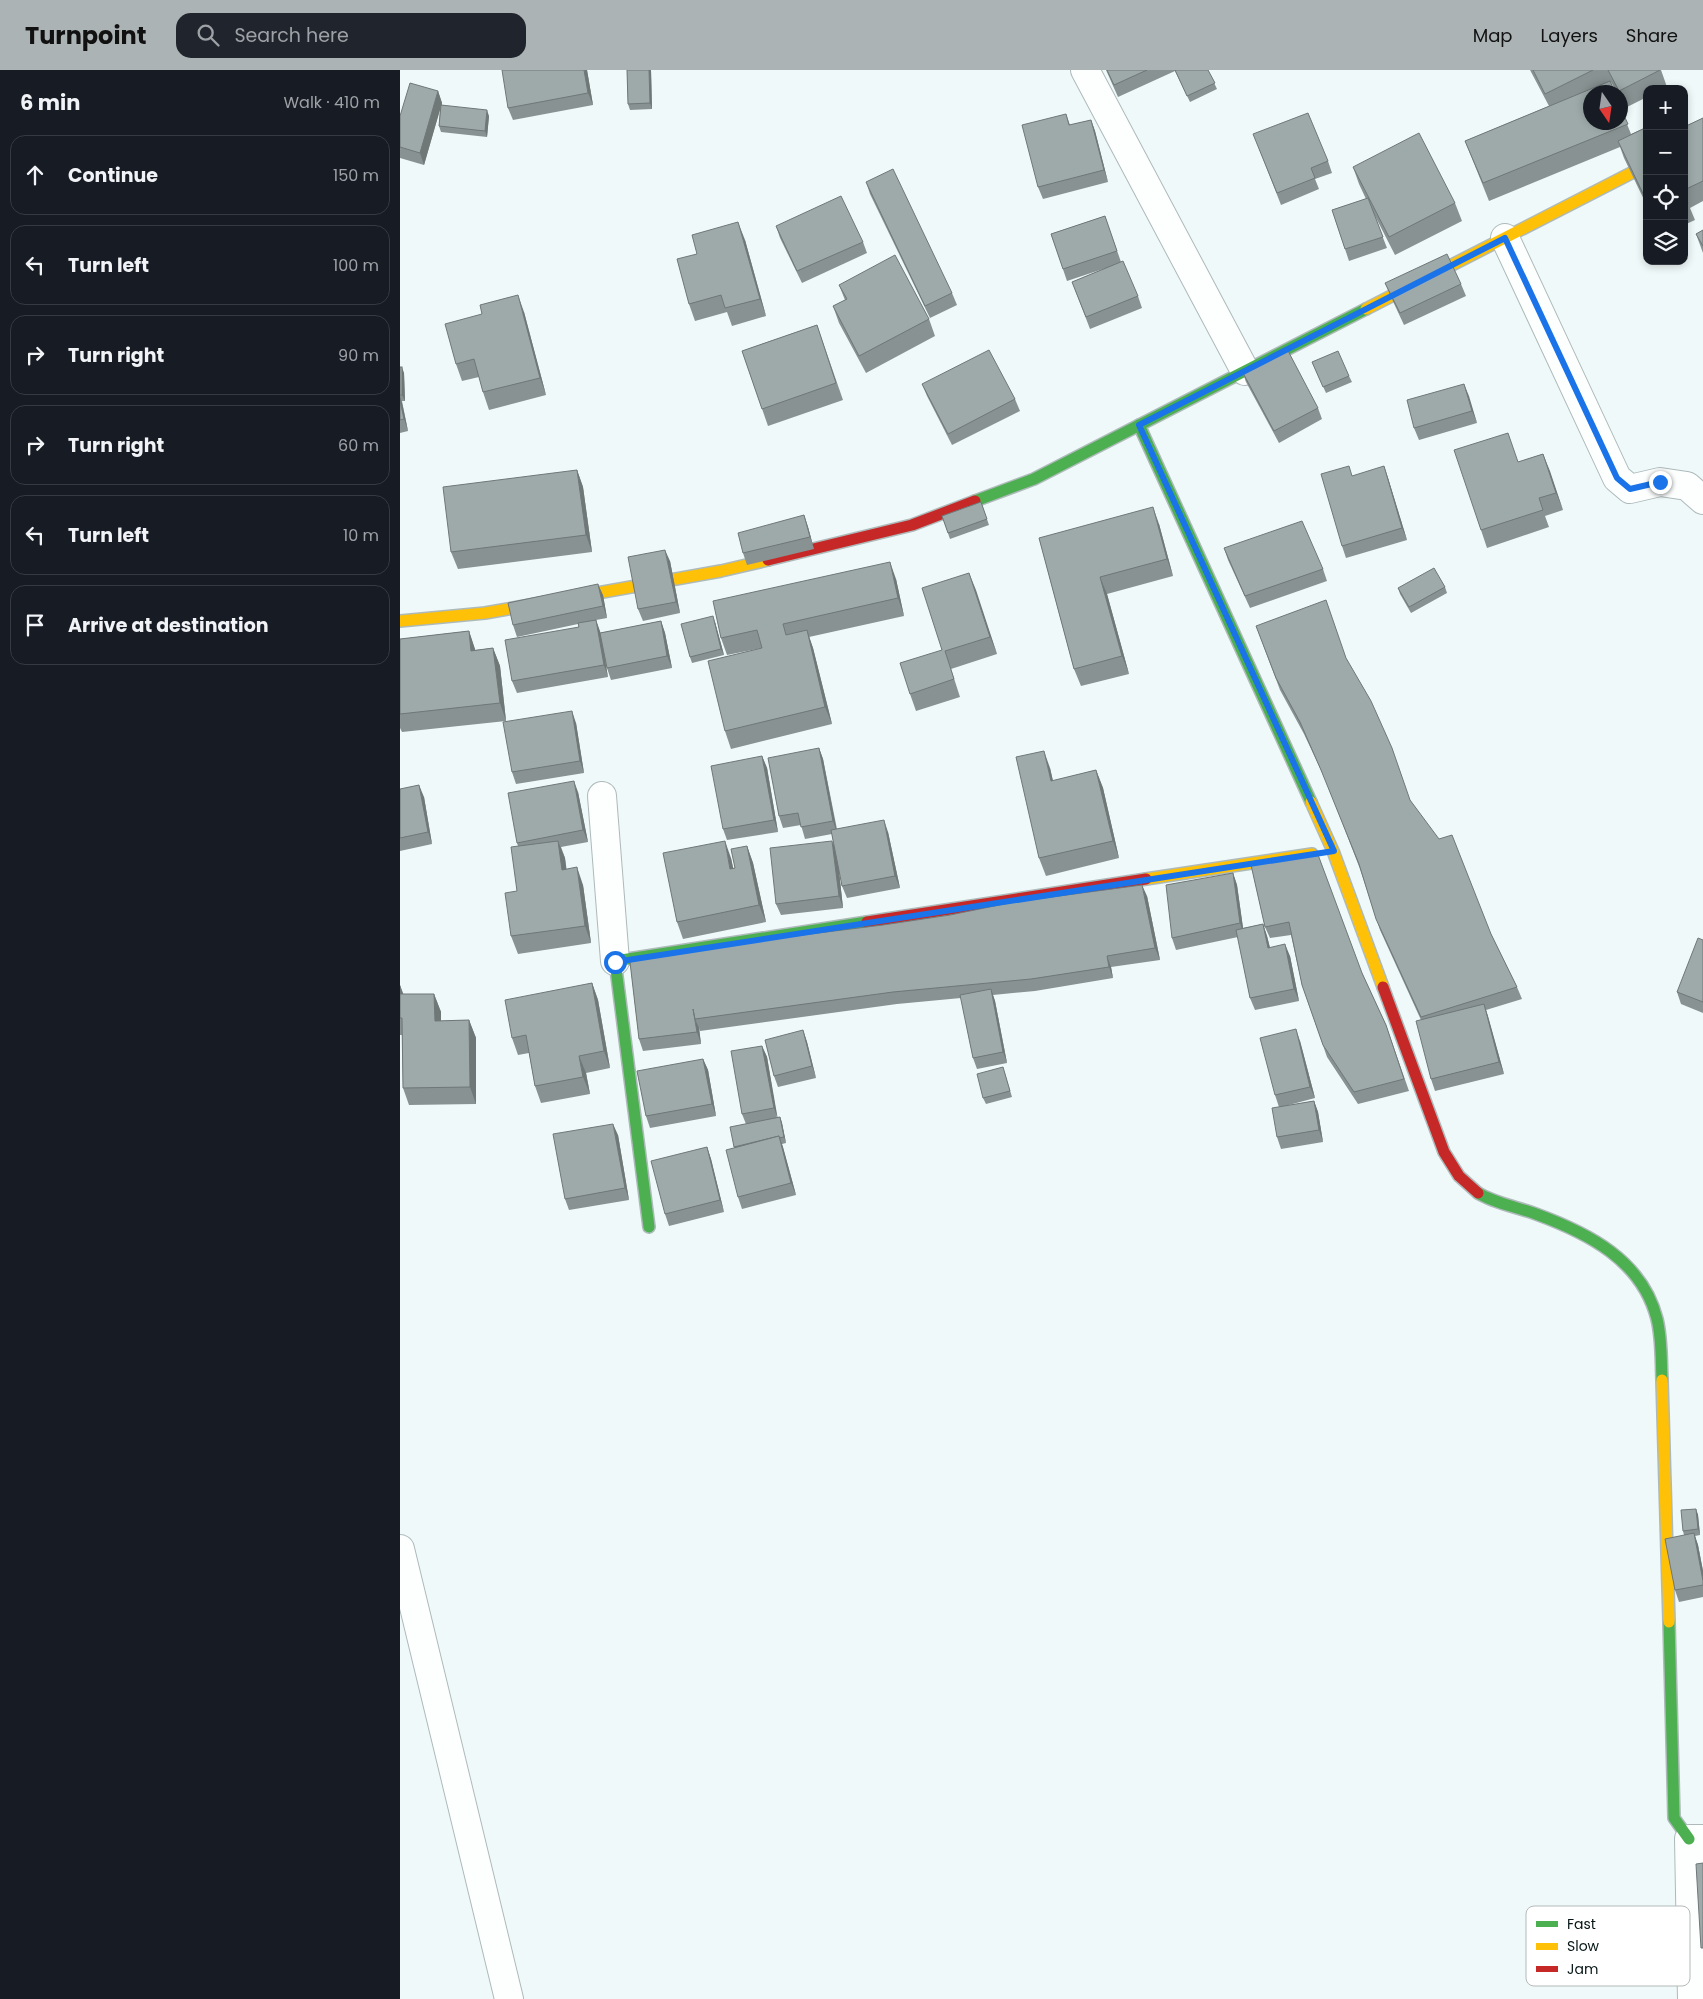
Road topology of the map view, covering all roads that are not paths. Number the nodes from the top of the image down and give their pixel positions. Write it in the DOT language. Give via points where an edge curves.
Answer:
graph roads {
  1 [pos="1085,70"];
  2 [pos="1643,167"];
  3 [pos="1505,238"];
  4 [pos="1244,371"];
  5 [pos="1139,425"];
  6 [pos="1703,500"];
  7 [pos="400,621"];
  8 [pos="602,796"];
  9 [pos="1334,851"];
  10 [pos="615,962"];
  11 [pos="649,1227"];
  12 [pos="400,1549"];
  13 [pos="1696,1839"];
  14 [pos="509,1999"];
  15 [pos="1692,1999"];
  1 -- 4 [label="street"];
  2 -- 3 [label="street"];
  3 -- 4 [label="street"];
  3 -- 6 [label="street" via="1617,478 1630,489 1660,482 1687,486"];
  4 -- 5 [label="street"];
  5 -- 7 [label="street" via="1034,479 912,525 720,571 485,613"];
  5 -- 9 [label="street"];
  8 -- 10 [label="street"];
  9 -- 10 [label="street"];
  9 -- 13 [label="street" via="1444,1152 1459,1177 1481,1195 1578,1230 1605,1244 1627,1264 1645,1289 1656,1317 1661,1347 1674,1818"];
  10 -- 11 [label="street"];
  12 -- 14 [label="street"];
  13 -- 15 [label="street"];
}
